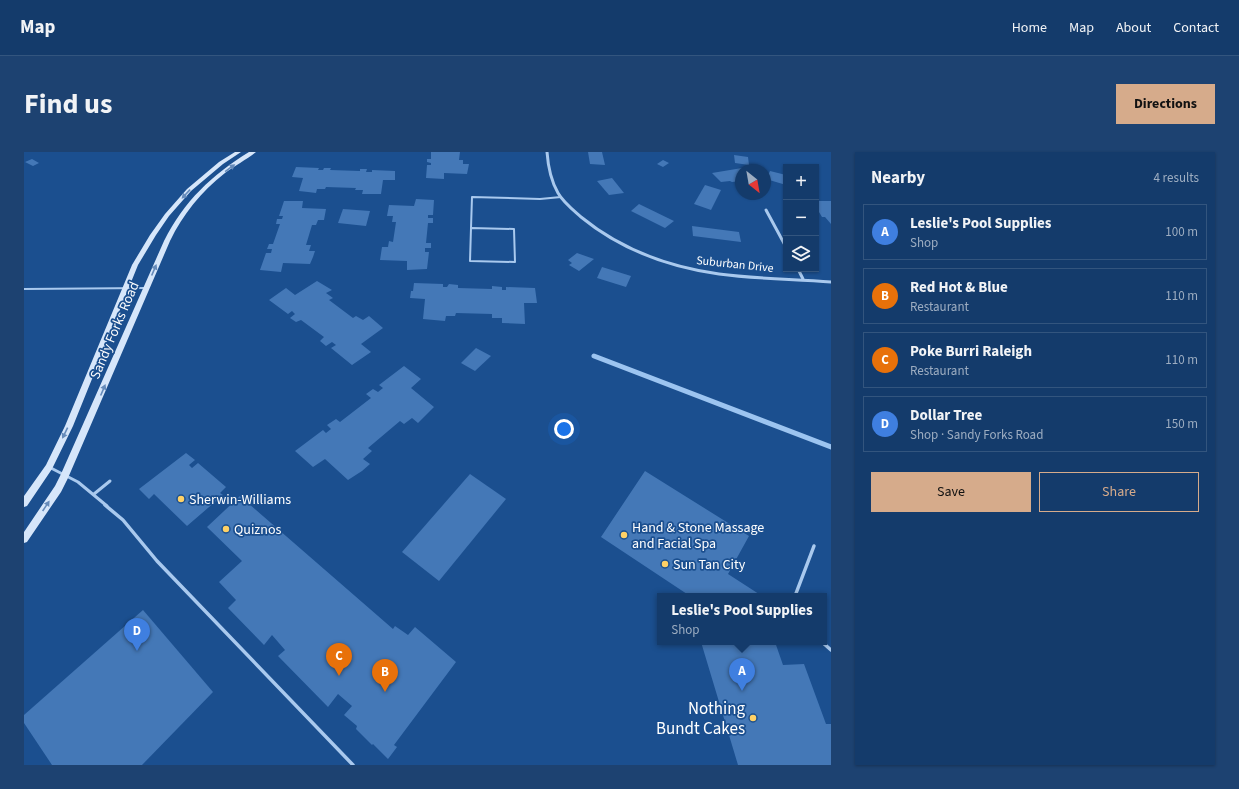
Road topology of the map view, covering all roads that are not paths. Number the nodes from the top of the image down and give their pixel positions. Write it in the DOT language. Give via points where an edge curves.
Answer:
graph roads {
  1 [pos="238,152"];
  2 [pos="253,152"];
  3 [pos="547,152"];
  4 [pos="561,197"];
  5 [pos="766,210"];
  6 [pos="471,228"];
  7 [pos="783,241"];
  8 [pos="800,272"];
  9 [pos="804,279"];
  10 [pos="831,282"];
  11 [pos="125,288"];
  12 [pos="146,288"];
  13 [pos="24,289"];
  14 [pos="48,467"];
  15 [pos="65,475"];
  16 [pos="110,481"];
  17 [pos="94,494"];
  18 [pos="24,503"];
  19 [pos="24,539"];
  20 [pos="814,546"];
  21 [pos="796,593"];
  22 [pos="353,765"];
  1 -- 11 [label="street, Sandy Forks Road, one-way" via="189,190 167,214 135,265"];
  12 -- 2 [label="street, Sandy Forks Road, one-way" via="180,217 213,181"];
  3 -- 4 [label="street, Suburban Drive" via="552,177"];
  4 -- 6 [label="lane" via="472,197"];
  4 -- 9 [label="street, Suburban Drive" via="584,220 601,232 640,252 665,261 718,274"];
  5 -- 7 [label="street"];
  6 -- 6 [label="lane" via="470,261 515,262 514,229"];
  8 -- 9 [label="street"];
  9 -- 10 [label="street, Suburban Drive"];
  11 -- 12 [label="lane"];
  11 -- 13 [label="lane"];
  11 -- 14 [label="street, Sandy Forks Road, one-way" via="69,426"];
  15 -- 12 [label="street, Sandy Forks Road, one-way"];
  14 -- 15 [label="lane"];
  14 -- 18 [label="street, Sandy Forks Road"];
  15 -- 17 [label="lane"];
  19 -- 15 [label="street, Sandy Forks Road, one-way"];
  16 -- 17 [label="lane"];
  17 -- 22 [label="lane" via="123,520 157,561"];
  20 -- 21 [label="lane"];
}
